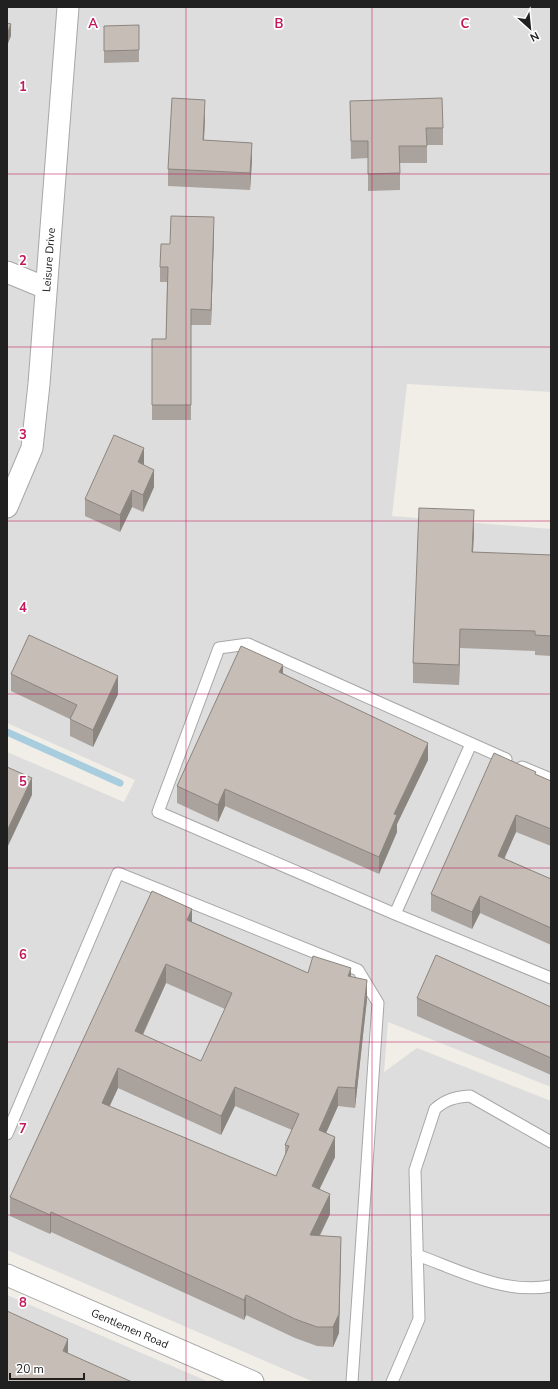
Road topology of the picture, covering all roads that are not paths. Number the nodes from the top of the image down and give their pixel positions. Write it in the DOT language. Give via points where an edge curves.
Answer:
graph roads {
  1 [pos="68,7"];
  2 [pos="7,272"];
  3 [pos="46,288"];
  4 [pos="7,507"];
  5 [pos="471,744"];
  6 [pos="551,779"];
  7 [pos="395,914"];
  8 [pos="551,978"];
  9 [pos="7,1134"];
  10 [pos="551,1142"];
  11 [pos="417,1255"];
  12 [pos="7,1275"];
  13 [pos="551,1286"];
  14 [pos="253,1382"];
  15 [pos="352,1382"];
  16 [pos="392,1382"];
  1 -- 3 [label="street, Leisure Drive"];
  2 -- 3 [label="street"];
  3 -- 4 [label="street, Leisure Drive" via="40,384 32,448"];
  5 -- 6 [label="lane"];
  5 -- 7 [label="lane"];
  5 -- 7 [label="lane" via="248,644 219,648 158,812"];
  7 -- 8 [label="lane"];
  9 -- 15 [label="lane" via="118,873 358,970 378,1002"];
  10 -- 11 [label="lane" via="470,1096 455,1097 441,1103 435,1109 415,1170"];
  11 -- 13 [label="lane" via="505,1287"];
  11 -- 16 [label="lane" via="419,1319"];
  12 -- 14 [label="street, Gentlemen Road"];
}
